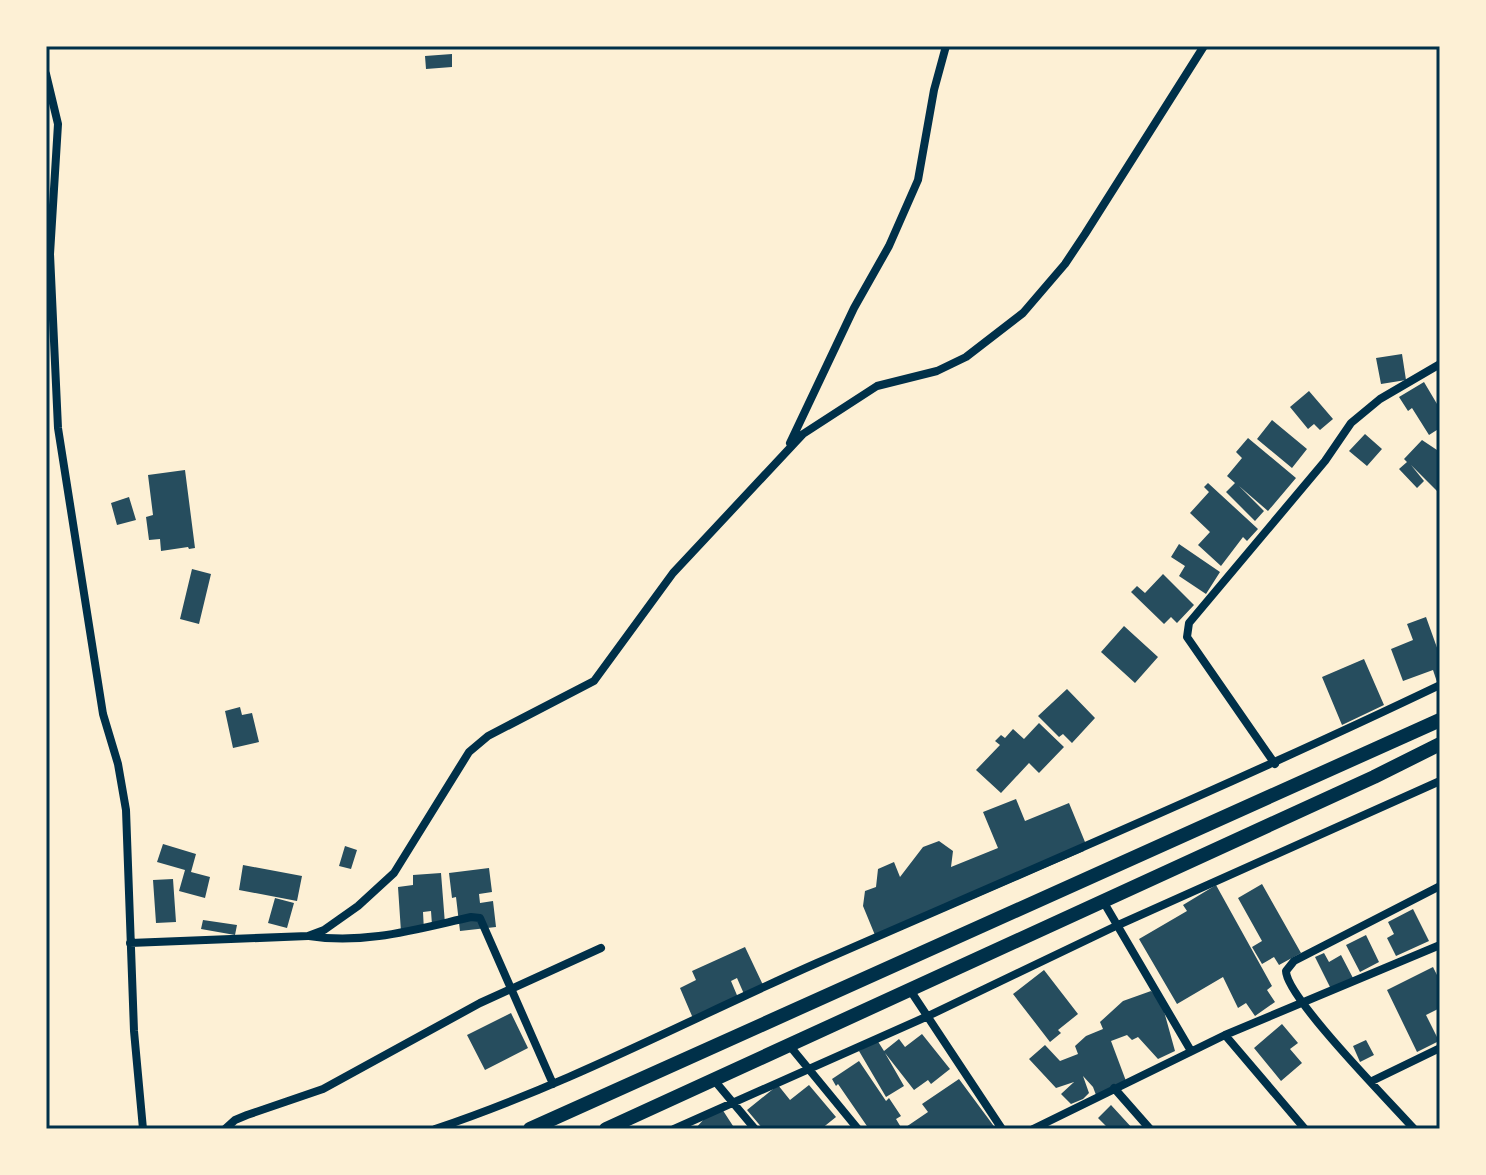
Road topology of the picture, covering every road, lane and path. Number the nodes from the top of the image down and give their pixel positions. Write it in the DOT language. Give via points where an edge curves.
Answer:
graph roads {
  1 [pos="946,46"];
  2 [pos="1204,46"];
  3 [pos="46,74"];
  4 [pos="1440,364"];
  5 [pos="786,451"];
  6 [pos="1440,685"];
  7 [pos="1440,720"];
  8 [pos="1439,747"];
  9 [pos="1275,764"];
  10 [pos="1440,781"];
  11 [pos="1440,886"];
  12 [pos="1103,901"];
  13 [pos="1116,926"];
  14 [pos="308,936"];
  15 [pos="130,943"];
  16 [pos="1440,945"];
  17 [pos="601,948"];
  18 [pos="510,990"];
  19 [pos="910,990"];
  20 [pos="1303,1004"];
  21 [pos="928,1016"];
  22 [pos="1225,1035"];
  23 [pos="789,1045"];
  24 [pos="1440,1048"];
  25 [pos="1191,1051"];
  26 [pos="809,1069"];
  27 [pos="714,1080"];
  28 [pos="1372,1081"];
  29 [pos="553,1084"];
  30 [pos="1114,1088"];
  31 [pos="732,1101"];
  32 [pos="143,1129"];
  33 [pos="225,1129"];
  34 [pos="435,1129"];
  35 [pos="530,1129"];
  36 [pos="606,1129"];
  37 [pos="674,1129"];
  38 [pos="755,1129"];
  39 [pos="858,1129"];
  40 [pos="1002,1129"];
  41 [pos="1033,1129"];
  42 [pos="1150,1129"];
  43 [pos="1305,1129"];
  44 [pos="1414,1129"];
  1 -- 5 [label="street" via="918,180"];
  2 -- 5 [label="street" via="1065,264 1023,313 954,364 877,386 812,427"];
  3 -- 15 [label="street" via="58,124 50,254 58,428 103,714 126,810"];
  4 -- 9 [label="street" via="1351,423 1189,623 1187,637"];
  5 -- 14 [label="street" via="673,573 594,681 488,736 469,752 394,873 358,906"];
  6 -- 9 [label="street"];
  7 -- 35 [label="highway"];
  8 -- 12 [label="highway"];
  9 -- 29 [label="street"];
  10 -- 13 [label="street"];
  11 -- 20 [label="street" via="1290,963 1286,979"];
  12 -- 13 [label="street"];
  12 -- 19 [label="highway"];
  13 -- 21 [label="street"];
  13 -- 25 [label="street"];
  14 -- 15 [label="street"];
  14 -- 18 [label="street" via="361,939 476,917 482,920"];
  15 -- 32 [label="street"];
  16 -- 20 [label="street"];
  17 -- 18 [label="street"];
  18 -- 29 [label="street"];
  18 -- 33 [label="street" via="323,1089 247,1115"];
  19 -- 21 [label="street"];
  19 -- 23 [label="highway"];
  20 -- 22 [label="street"];
  20 -- 28 [label="street"];
  21 -- 26 [label="street"];
  21 -- 40 [label="street"];
  22 -- 25 [label="street"];
  22 -- 43 [label="street"];
  23 -- 26 [label="street"];
  23 -- 27 [label="highway"];
  24 -- 28 [label="street"];
  25 -- 30 [label="street"];
  26 -- 31 [label="street"];
  26 -- 39 [label="street"];
  27 -- 31 [label="street"];
  27 -- 36 [label="highway"];
  28 -- 44 [label="street"];
  29 -- 34 [label="street"];
  30 -- 41 [label="street"];
  30 -- 42 [label="street"];
  31 -- 37 [label="street"];
  31 -- 38 [label="street"];
}
